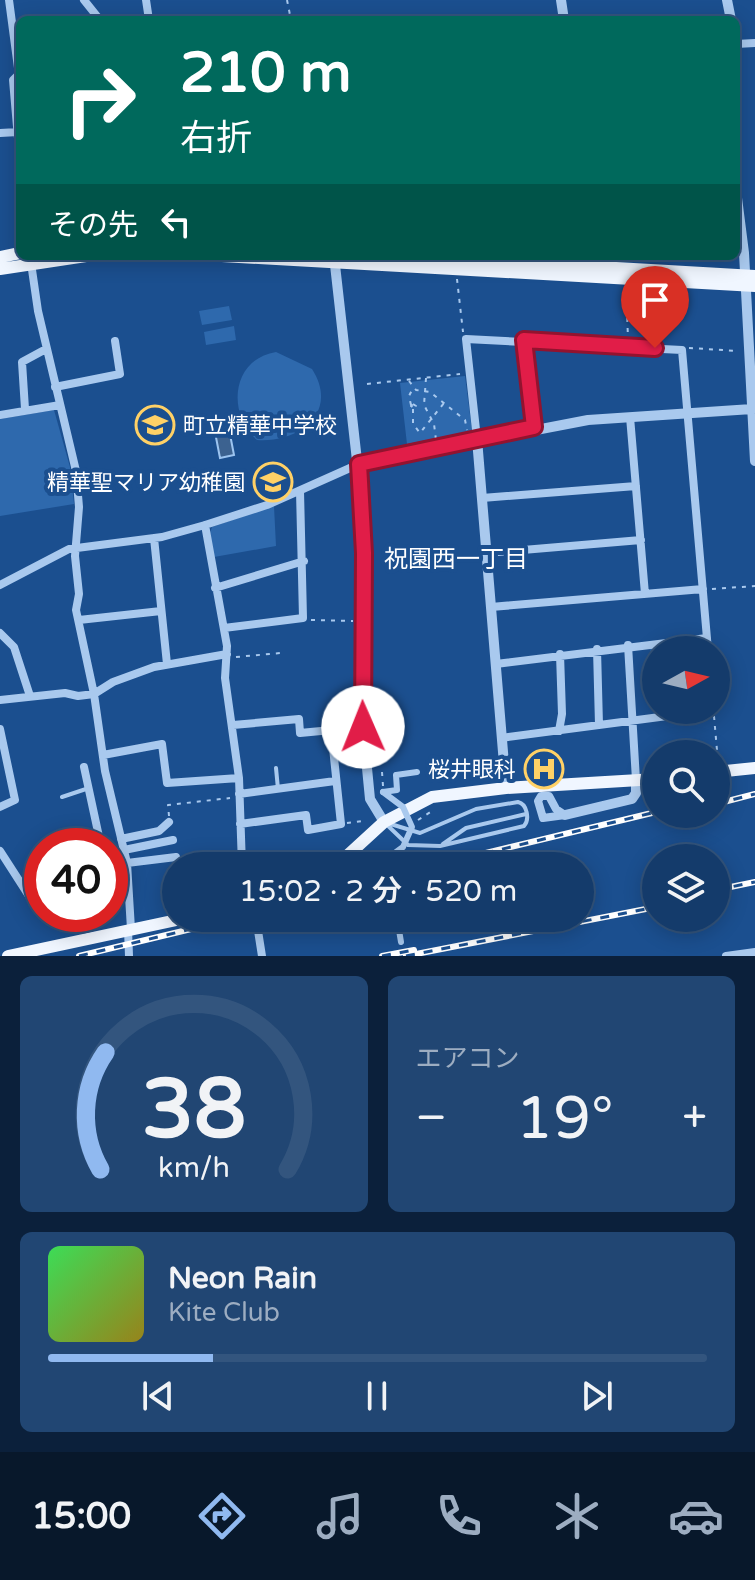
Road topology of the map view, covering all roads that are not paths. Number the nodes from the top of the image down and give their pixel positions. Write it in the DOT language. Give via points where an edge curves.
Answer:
graph roads {
  1 [pos="9,0"];
  2 [pos="84,0"];
  3 [pos="97,16"];
  4 [pos="16,55"];
  5 [pos="16,79"];
  6 [pos="16,111"];
  7 [pos="740,216"];
  8 [pos="28,260"];
  9 [pos="31,260"];
  10 [pos="334,260"];
  11 [pos="353,260"];
  12 [pos="462,260"];
  13 [pos="0,269"];
  14 [pos="750,281"];
  15 [pos="524,340"];
  16 [pos="115,341"];
  17 [pos="46,349"];
  18 [pos="752,364"];
  19 [pos="55,387"];
  20 [pos="60,405"];
  21 [pos="25,409"];
  22 [pos="752,409"];
  23 [pos="688,412"];
  24 [pos="0,415"];
  25 [pos="630,417"];
  26 [pos="534,427"];
  27 [pos="472,437"];
  28 [pos="754,442"];
  29 [pos="755,461"];
  30 [pos="359,464"];
  31 [pos="636,486"];
  32 [pos="300,491"];
  33 [pos="482,498"];
  34 [pos="205,525"];
  35 [pos="154,538"];
  36 [pos="641,540"];
  37 [pos="76,549"];
  38 [pos="486,553"];
  39 [pos="304,561"];
  40 [pos="0,585"];
  41 [pos="215,588"];
  42 [pos="703,589"];
  43 [pos="645,594"];
  44 [pos="491,607"];
  45 [pos="161,611"];
  46 [pos="79,620"];
  47 [pos="224,628"];
  48 [pos="0,633"];
  49 [pos="707,636"];
  50 [pos="642,644"];
  51 [pos="628,645"];
  52 [pos="597,649"];
  53 [pos="560,654"];
  54 [pos="227,656"];
  55 [pos="167,664"];
  56 [pos="496,664"];
  57 [pos="94,694"];
  58 [pos="30,696"];
  59 [pos="0,700"];
  60 [pos="642,720"];
  61 [pos="632,721"];
  62 [pos="233,725"];
  63 [pos="599,725"];
  64 [pos="363,727"];
  65 [pos="0,729"];
  66 [pos="331,729"];
  67 [pos="559,731"];
  68 [pos="501,738"];
  69 [pos="103,755"];
  70 [pos="3,761"];
  71 [pos="84,767"];
  72 [pos="276,768"];
  73 [pos="755,768"];
  74 [pos="730,769"];
  75 [pos="417,772"];
  76 [pos="239,778"];
  77 [pos="636,780"];
  78 [pos="642,780"];
  79 [pos="335,781"];
  80 [pos="89,788"];
  81 [pos="506,788"];
  82 [pos="278,790"];
  83 [pos="239,795"];
  84 [pos="62,797"];
  85 [pos="113,803"];
  86 [pos="93,806"];
  87 [pos="0,807"];
  88 [pos="561,812"];
  89 [pos="526,814"];
  90 [pos="169,822"];
  91 [pos="384,822"];
  92 [pos="240,824"];
  93 [pos="97,828"];
  94 [pos="119,828"];
  95 [pos="128,838"];
  96 [pos="173,840"];
  97 [pos="440,846"];
  98 [pos="128,849"];
  99 [pos="0,851"];
  100 [pos="240,852"];
  101 [pos="351,852"];
  102 [pos="396,852"];
  103 [pos="162,859"];
  104 [pos="128,863"];
  105 [pos="128,886"];
  106 [pos="24,888"];
  107 [pos="162,923"];
  108 [pos="130,929"];
  109 [pos="258,932"];
  110 [pos="399,932"];
  111 [pos="401,942"];
  112 [pos="755,952"];
  113 [pos="8,956"];
  114 [pos="129,956"];
  115 [pos="262,956"];
  116 [pos="726,956"];
  1 -- 4 [label="street"];
  2 -- 3 [label="street"];
  5 -- 6 [label="street"];
  7 -- 14 [label="street"];
  8 -- 13 [label="main road"];
  9 -- 17 [label="street"];
  10 -- 30 [label="street"];
  11 -- 14 [label="main road"];
  12 -- 14 [label="main road"];
  14 -- 18 [label="street"];
  15 -- 23 [label="street" via="682,350"];
  15 -- 26 [label="street"];
  15 -- 27 [label="street" via="466,339"];
  16 -- 19 [label="street" via="120,374"];
  17 -- 19 [label="street"];
  17 -- 21 [label="street" via="22,362"];
  18 -- 22 [label="street"];
  19 -- 20 [label="street"];
  20 -- 21 [label="street"];
  20 -- 37 [label="street" via="78,489"];
  21 -- 24 [label="street"];
  22 -- 23 [label="street"];
  22 -- 28 [label="street"];
  23 -- 25 [label="street"];
  23 -- 42 [label="street"];
  25 -- 26 [label="street"];
  25 -- 31 [label="street"];
  26 -- 27 [label="street"];
  27 -- 30 [label="street"];
  27 -- 33 [label="street"];
  28 -- 29 [label="street"];
  30 -- 32 [label="street"];
  30 -- 64 [label="street"];
  31 -- 33 [label="street"];
  31 -- 36 [label="street"];
  32 -- 34 [label="street"];
  32 -- 39 [label="street"];
  33 -- 38 [label="street"];
  34 -- 35 [label="street"];
  34 -- 41 [label="street"];
  35 -- 37 [label="street"];
  35 -- 45 [label="street"];
  36 -- 38 [label="street"];
  36 -- 43 [label="street"];
  37 -- 40 [label="street"];
  37 -- 46 [label="street"];
  38 -- 44 [label="street"];
  39 -- 41 [label="street"];
  39 -- 47 [label="street" via="303,618"];
  41 -- 47 [label="street"];
  42 -- 43 [label="street"];
  42 -- 49 [label="street"];
  43 -- 44 [label="street"];
  44 -- 56 [label="street"];
  45 -- 46 [label="street"];
  45 -- 55 [label="street"];
  46 -- 57 [label="street"];
  47 -- 54 [label="street"];
  48 -- 58 [label="street" via="14,647"];
  50 -- 51 [label="street"];
  51 -- 52 [label="street"];
  51 -- 61 [label="street"];
  52 -- 53 [label="street"];
  52 -- 63 [label="street"];
  53 -- 56 [label="street"];
  53 -- 67 [label="street"];
  54 -- 55 [label="street"];
  54 -- 62 [label="street"];
  55 -- 57 [label="street"];
  56 -- 68 [label="street"];
  57 -- 58 [label="street"];
  57 -- 69 [label="street"];
  58 -- 59 [label="street"];
  60 -- 61 [label="street"];
  61 -- 63 [label="street"];
  61 -- 77 [label="street"];
  62 -- 66 [label="street" via="299,719 300,733"];
  62 -- 76 [label="street"];
  63 -- 67 [label="street"];
  64 -- 66 [label="street"];
  64 -- 91 [label="street" via="370,799"];
  65 -- 70 [label="street"];
  66 -- 79 [label="street"];
  67 -- 68 [label="street"];
  68 -- 81 [label="street"];
  69 -- 76 [label="street" via="162,744 167,783"];
  69 -- 85 [label="street"];
  70 -- 87 [label="street" via="15,800"];
  71 -- 80 [label="street"];
  72 -- 82 [label="lane"];
  73 -- 74 [label="main road"];
  75 -- 102 [label="street, bridge" via="396,775 397,790 383,792 415,821"];
  76 -- 83 [label="street"];
  77 -- 78 [label="main road"];
  77 -- 81 [label="main road"];
  77 -- 88 [label="street" via="632,799"];
  79 -- 82 [label="street"];
  79 -- 92 [label="street" via="341,824 308,830 306,815"];
  80 -- 84 [label="lane"];
  80 -- 86 [label="street"];
  81 -- 91 [label="main road" via="432,797"];
  82 -- 83 [label="street"];
  83 -- 92 [label="street"];
  85 -- 86 [label="street"];
  85 -- 94 [label="street"];
  86 -- 93 [label="street"];
  88 -- 88 [label="street" via="551,819 541,815 539,798 549,796"];
  89 -- 91 [label="lane" via="520,802 487,806 416,833"];
  89 -- 97 [label="lane" via="466,828"];
  89 -- 97 [label="lane" via="521,827"];
  90 -- 95 [label="street" via="159,831"];
  91 -- 97 [label="lane" via="408,845"];
  91 -- 101 [label="main road"];
  92 -- 100 [label="street"];
  96 -- 98 [label="street"];
  99 -- 106 [label="street"];
  103 -- 104 [label="street"];
  105 -- 108 [label="street"];
  107 -- 108 [label="main road"];
  108 -- 113 [label="main road"];
  108 -- 114 [label="street"];
  109 -- 115 [label="street"];
  110 -- 111 [label="street"];
  112 -- 116 [label="street"];
}
